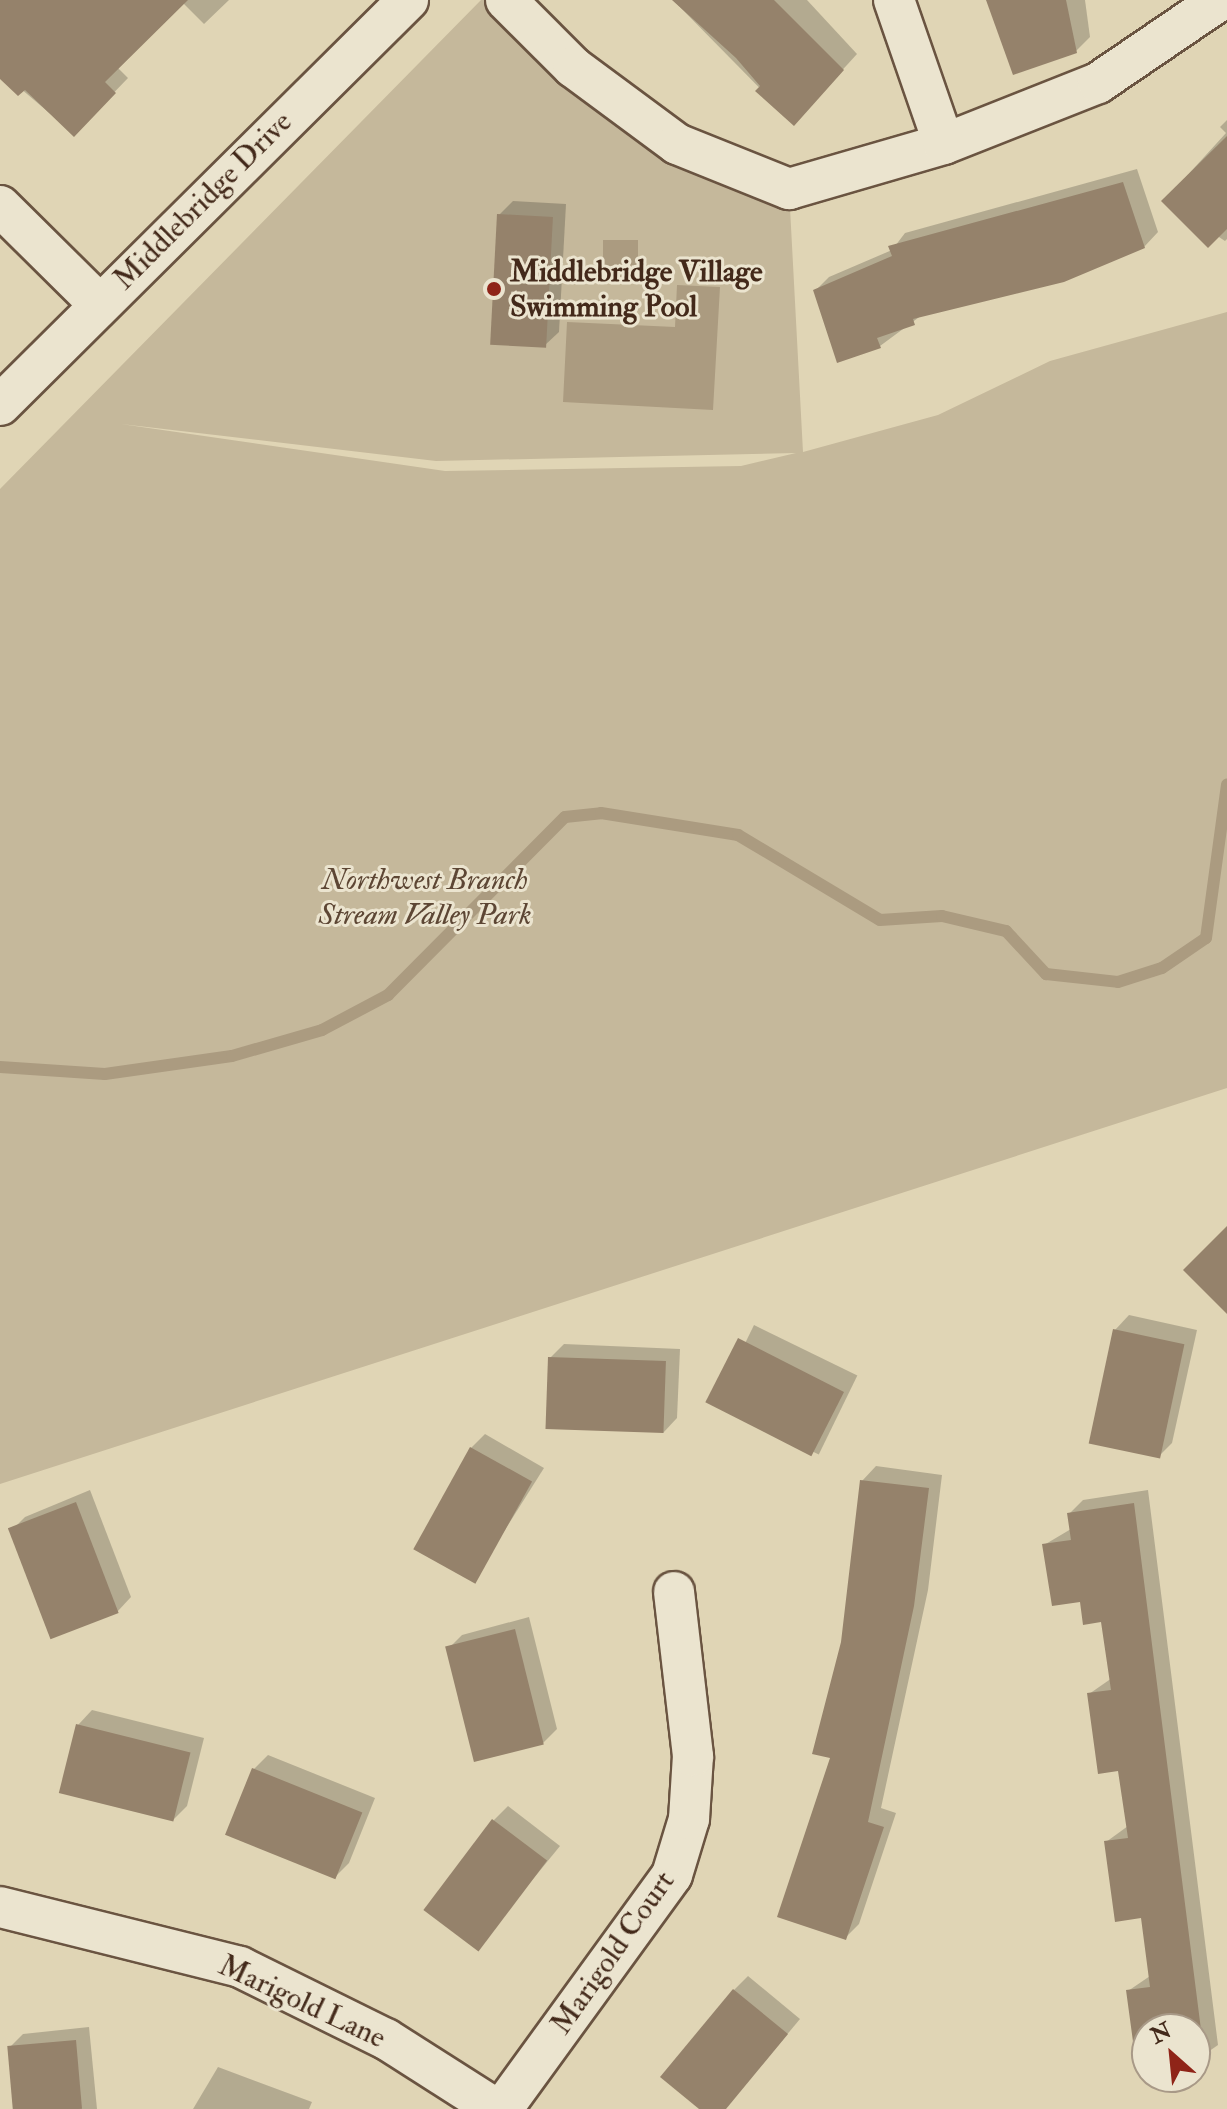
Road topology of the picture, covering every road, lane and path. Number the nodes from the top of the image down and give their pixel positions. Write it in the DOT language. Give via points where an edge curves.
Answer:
graph roads {
  1 [pos="408,0"];
  2 [pos="506,0"];
  3 [pos="544,0"];
  4 [pos="894,0"];
  5 [pos="1220,0"];
  6 [pos="573,67"];
  7 [pos="944,144"];
  8 [pos="0,206"];
  9 [pos="99,304"];
  10 [pos="0,405"];
  11 [pos="674,1592"];
  12 [pos="0,1907"];
  13 [pos="496,2109"];
  14 [pos="502,2109"];
  1 -- 9 [label="street, Middlebridge Drive"];
  2 -- 6 [label="street"];
  3 -- 6 [label="street"];
  4 -- 7 [label="street"];
  5 -- 7 [label="street" via="1098,83"];
  6 -- 7 [label="street" via="677,144 789,189"];
  8 -- 9 [label="street"];
  9 -- 10 [label="street, Middlebridge Drive"];
  11 -- 14 [label="street, Marigold Court" via="693,1756 689,1819 672,1875"];
  12 -- 13 [label="street, Marigold Lane" via="240,1967 386,2039"];
}
